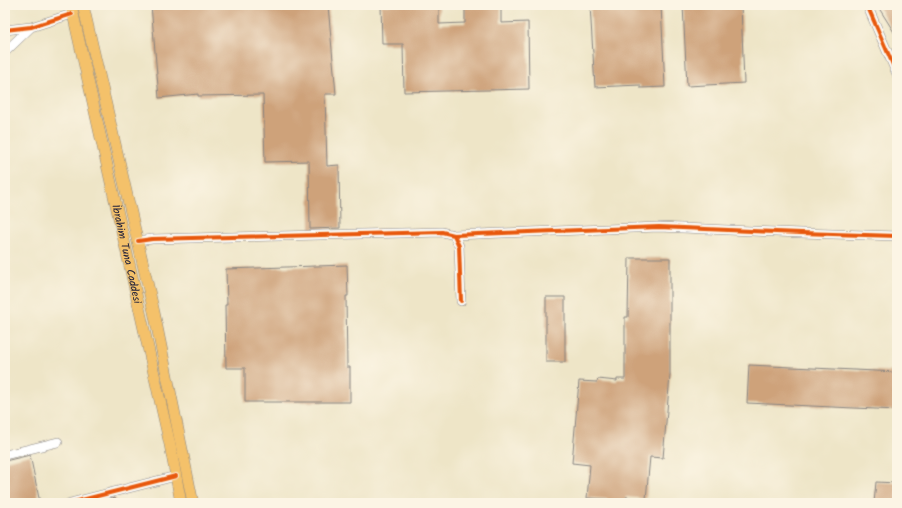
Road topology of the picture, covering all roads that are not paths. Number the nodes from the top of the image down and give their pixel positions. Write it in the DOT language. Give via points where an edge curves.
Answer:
graph roads {
  1 [pos="84,5"];
  2 [pos="867,5"];
  3 [pos="72,10"];
  4 [pos="31,27"];
  5 [pos="5,30"];
  6 [pos="5,52"];
  7 [pos="897,74"];
  8 [pos="454,236"];
  9 [pos="897,236"];
  10 [pos="138,241"];
  11 [pos="461,301"];
  12 [pos="58,442"];
  13 [pos="5,455"];
  14 [pos="176,476"];
  15 [pos="70,503"];
  16 [pos="182,503"];
  17 [pos="193,503"];
  1 -- 10 [label="main road, İbrahim Tuna Caddesi"];
  2 -- 7 [label="street"];
  3 -- 4 [label="street"];
  3 -- 14 [label="main road, İbrahim Tuna Caddesi"];
  4 -- 5 [label="street"];
  4 -- 6 [label="street"];
  8 -- 9 [label="street" via="659,227"];
  8 -- 10 [label="street" via="442,232"];
  8 -- 11 [label="street" via="459,246"];
  10 -- 17 [label="main road, İbrahim Tuna Caddesi"];
  12 -- 13 [label="street"];
  14 -- 15 [label="street"];
  14 -- 16 [label="main road, İbrahim Tuna Caddesi"];
}
